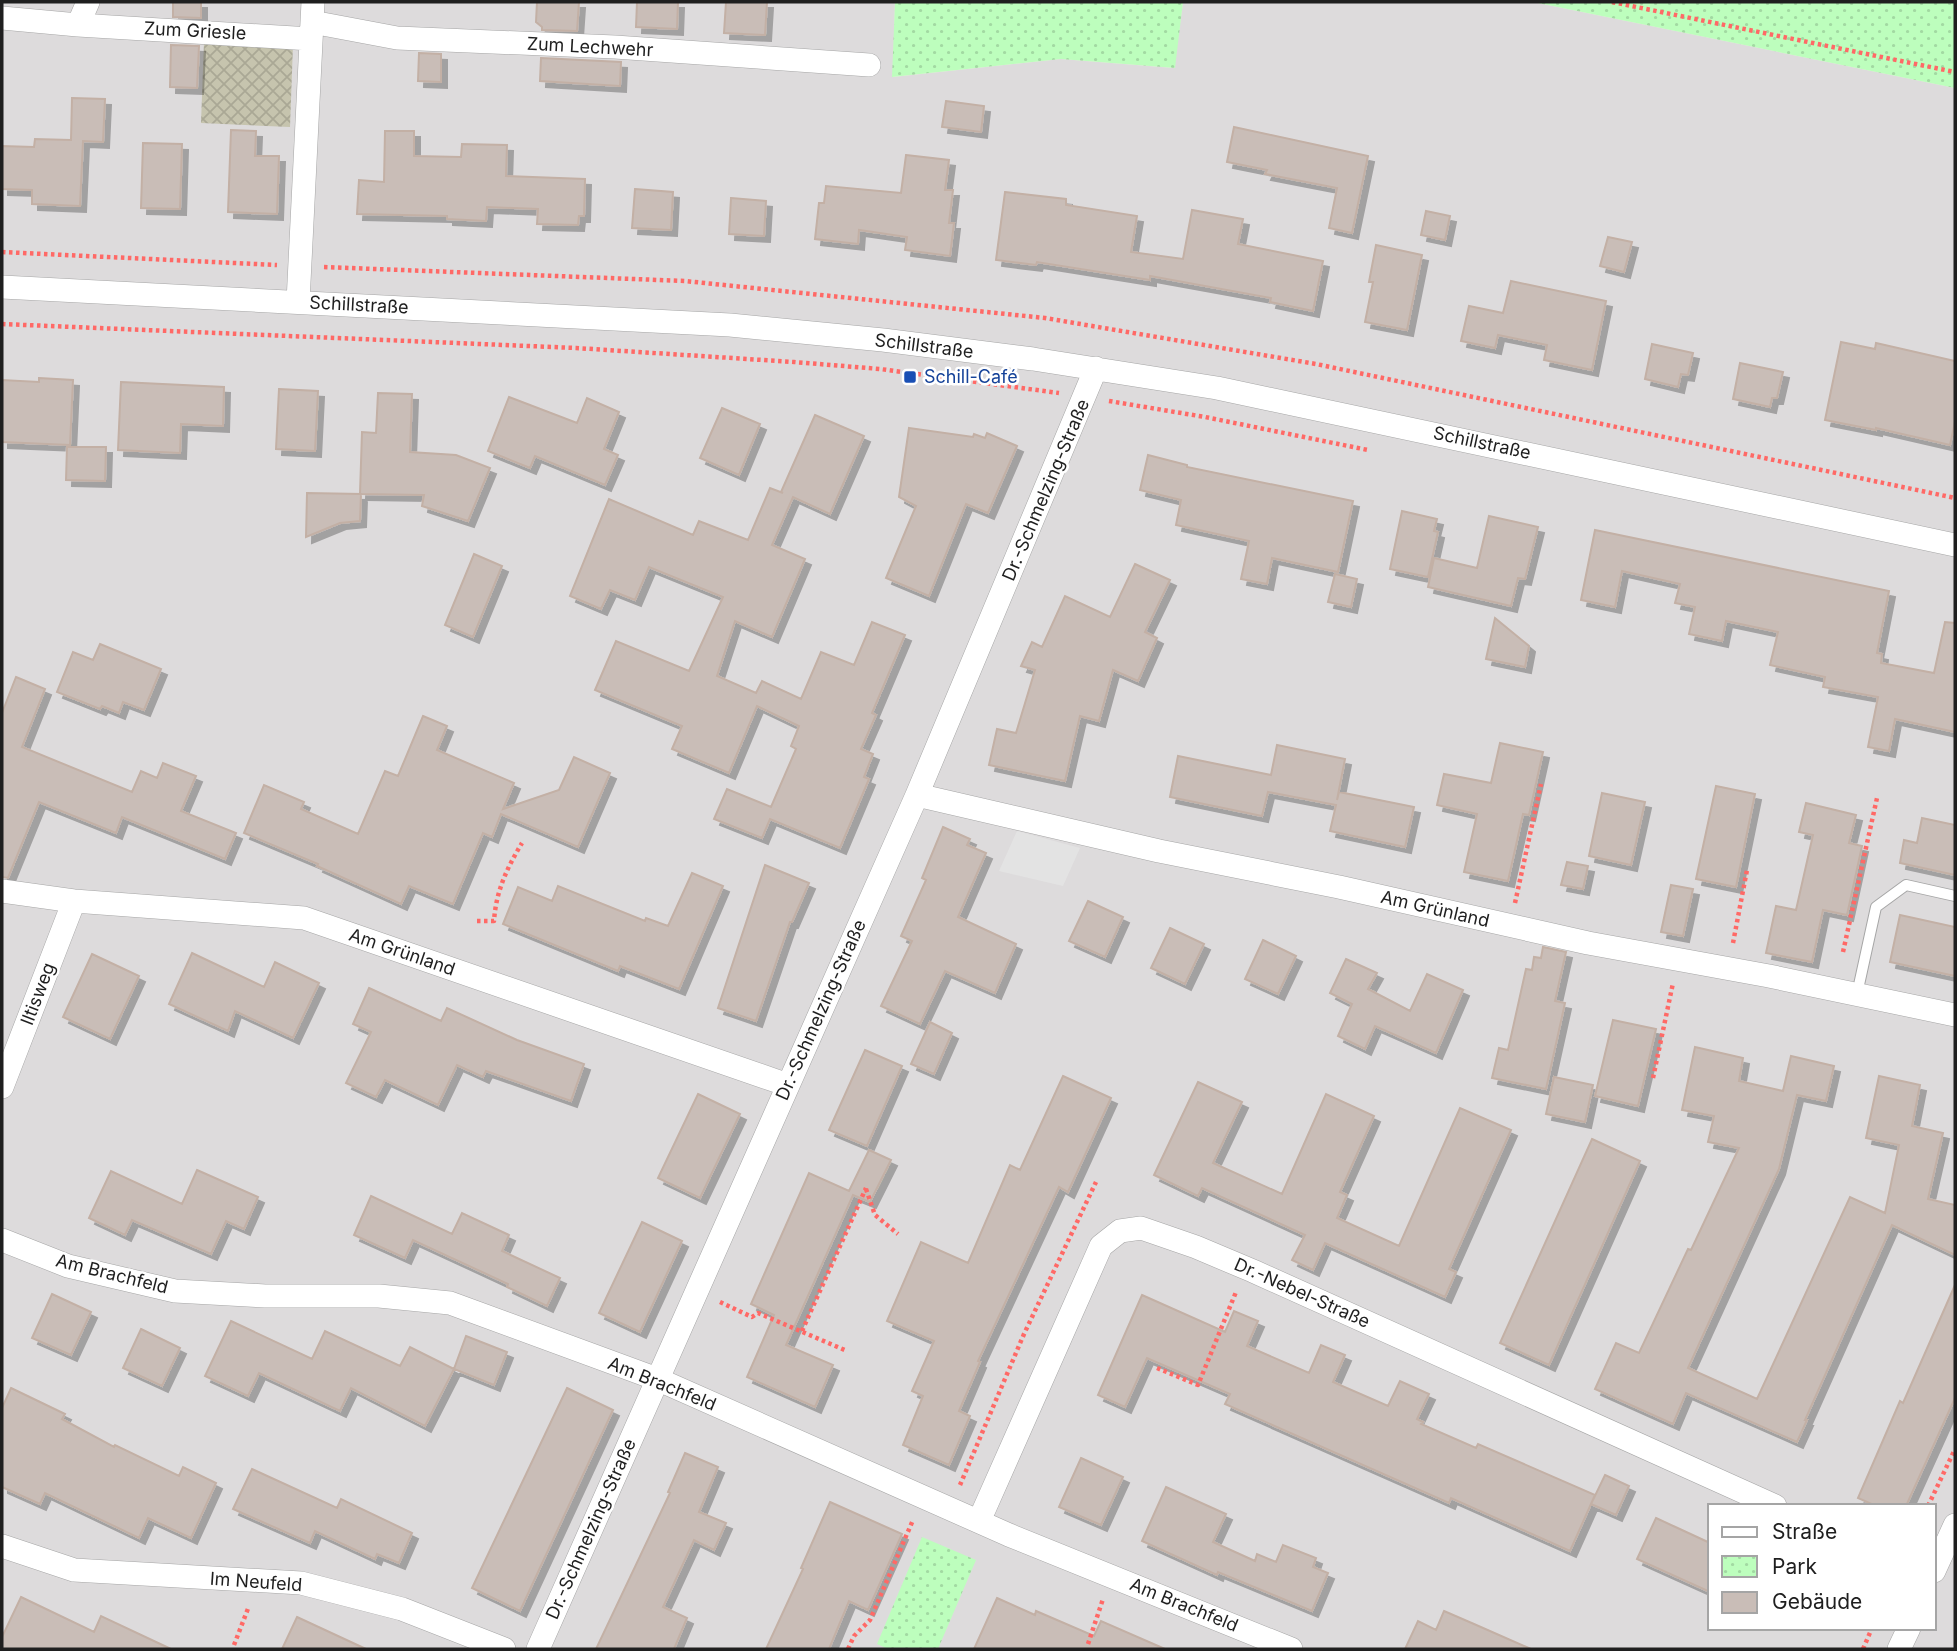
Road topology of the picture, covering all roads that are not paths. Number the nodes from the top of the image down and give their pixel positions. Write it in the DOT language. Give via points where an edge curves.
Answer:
graph roads {
  1 [pos="88,2"];
  2 [pos="2,18"];
  3 [pos="312,21"];
  4 [pos="78,25"];
  5 [pos="869,65"];
  6 [pos="2,287"];
  7 [pos="298,302"];
  8 [pos="1096,368"];
  9 [pos="1955,545"];
  10 [pos="916,795"];
  11 [pos="2,891"];
  12 [pos="1955,896"];
  13 [pos="74,901"];
  14 [pos="1857,994"];
  15 [pos="1955,1015"];
  16 [pos="788,1085"];
  17 [pos="2,1087"];
  18 [pos="2,1240"];
  19 [pos="657,1379"];
  20 [pos="1771,1504"];
  21 [pos="979,1521"];
  22 [pos="1955,1525"];
  23 [pos="2,1546"];
  24 [pos="1936,1567"];
  25 [pos="1908,1630"];
  26 [pos="504,1649"];
  27 [pos="538,1649"];
  28 [pos="1291,1649"];
  29 [pos="1899,1649"];
  1 -- 4 [label="street"];
  2 -- 4 [label="street, Zum Griesle"];
  3 -- 4 [label="street, Zum Griesle"];
  3 -- 5 [label="street, Zum Lechwehr" via="397,38"];
  3 -- 7 [label="street"];
  6 -- 7 [label="street, Schillstraße"];
  7 -- 8 [label="street, Schillstraße" via="730,325"];
  8 -- 9 [label="street, Schillstraße" via="1271,399"];
  8 -- 10 [label="street, Dr.-Schmelzing-Straße"];
  10 -- 14 [label="street, Am Grünland" via="1510,926"];
  10 -- 16 [label="street, Dr.-Schmelzing-Straße"];
  11 -- 13 [label="street, Am Grünland"];
  12 -- 14 [label="lane" via="1906,885 1876,907"];
  13 -- 16 [label="street, Am Grünland" via="304,918"];
  13 -- 17 [label="street, Iltisweg"];
  14 -- 15 [label="street, Am Grünland"];
  16 -- 19 [label="street, Dr.-Schmelzing-Straße"];
  18 -- 19 [label="street, Am Brachfeld" via="68,1266 175,1291 379,1296 450,1303"];
  19 -- 21 [label="street, Am Brachfeld"];
  19 -- 27 [label="street, Dr.-Schmelzing-Straße"];
  20 -- 21 [label="street, Dr.-Nebel-Straße" via="1246,1268 1141,1228 1120,1231 1101,1246"];
  21 -- 28 [label="street, Am Brachfeld"];
  22 -- 24 [label="street"];
  23 -- 26 [label="street, Im Neufeld" via="74,1570 301,1583 402,1609"];
  25 -- 29 [label="street"];
}
